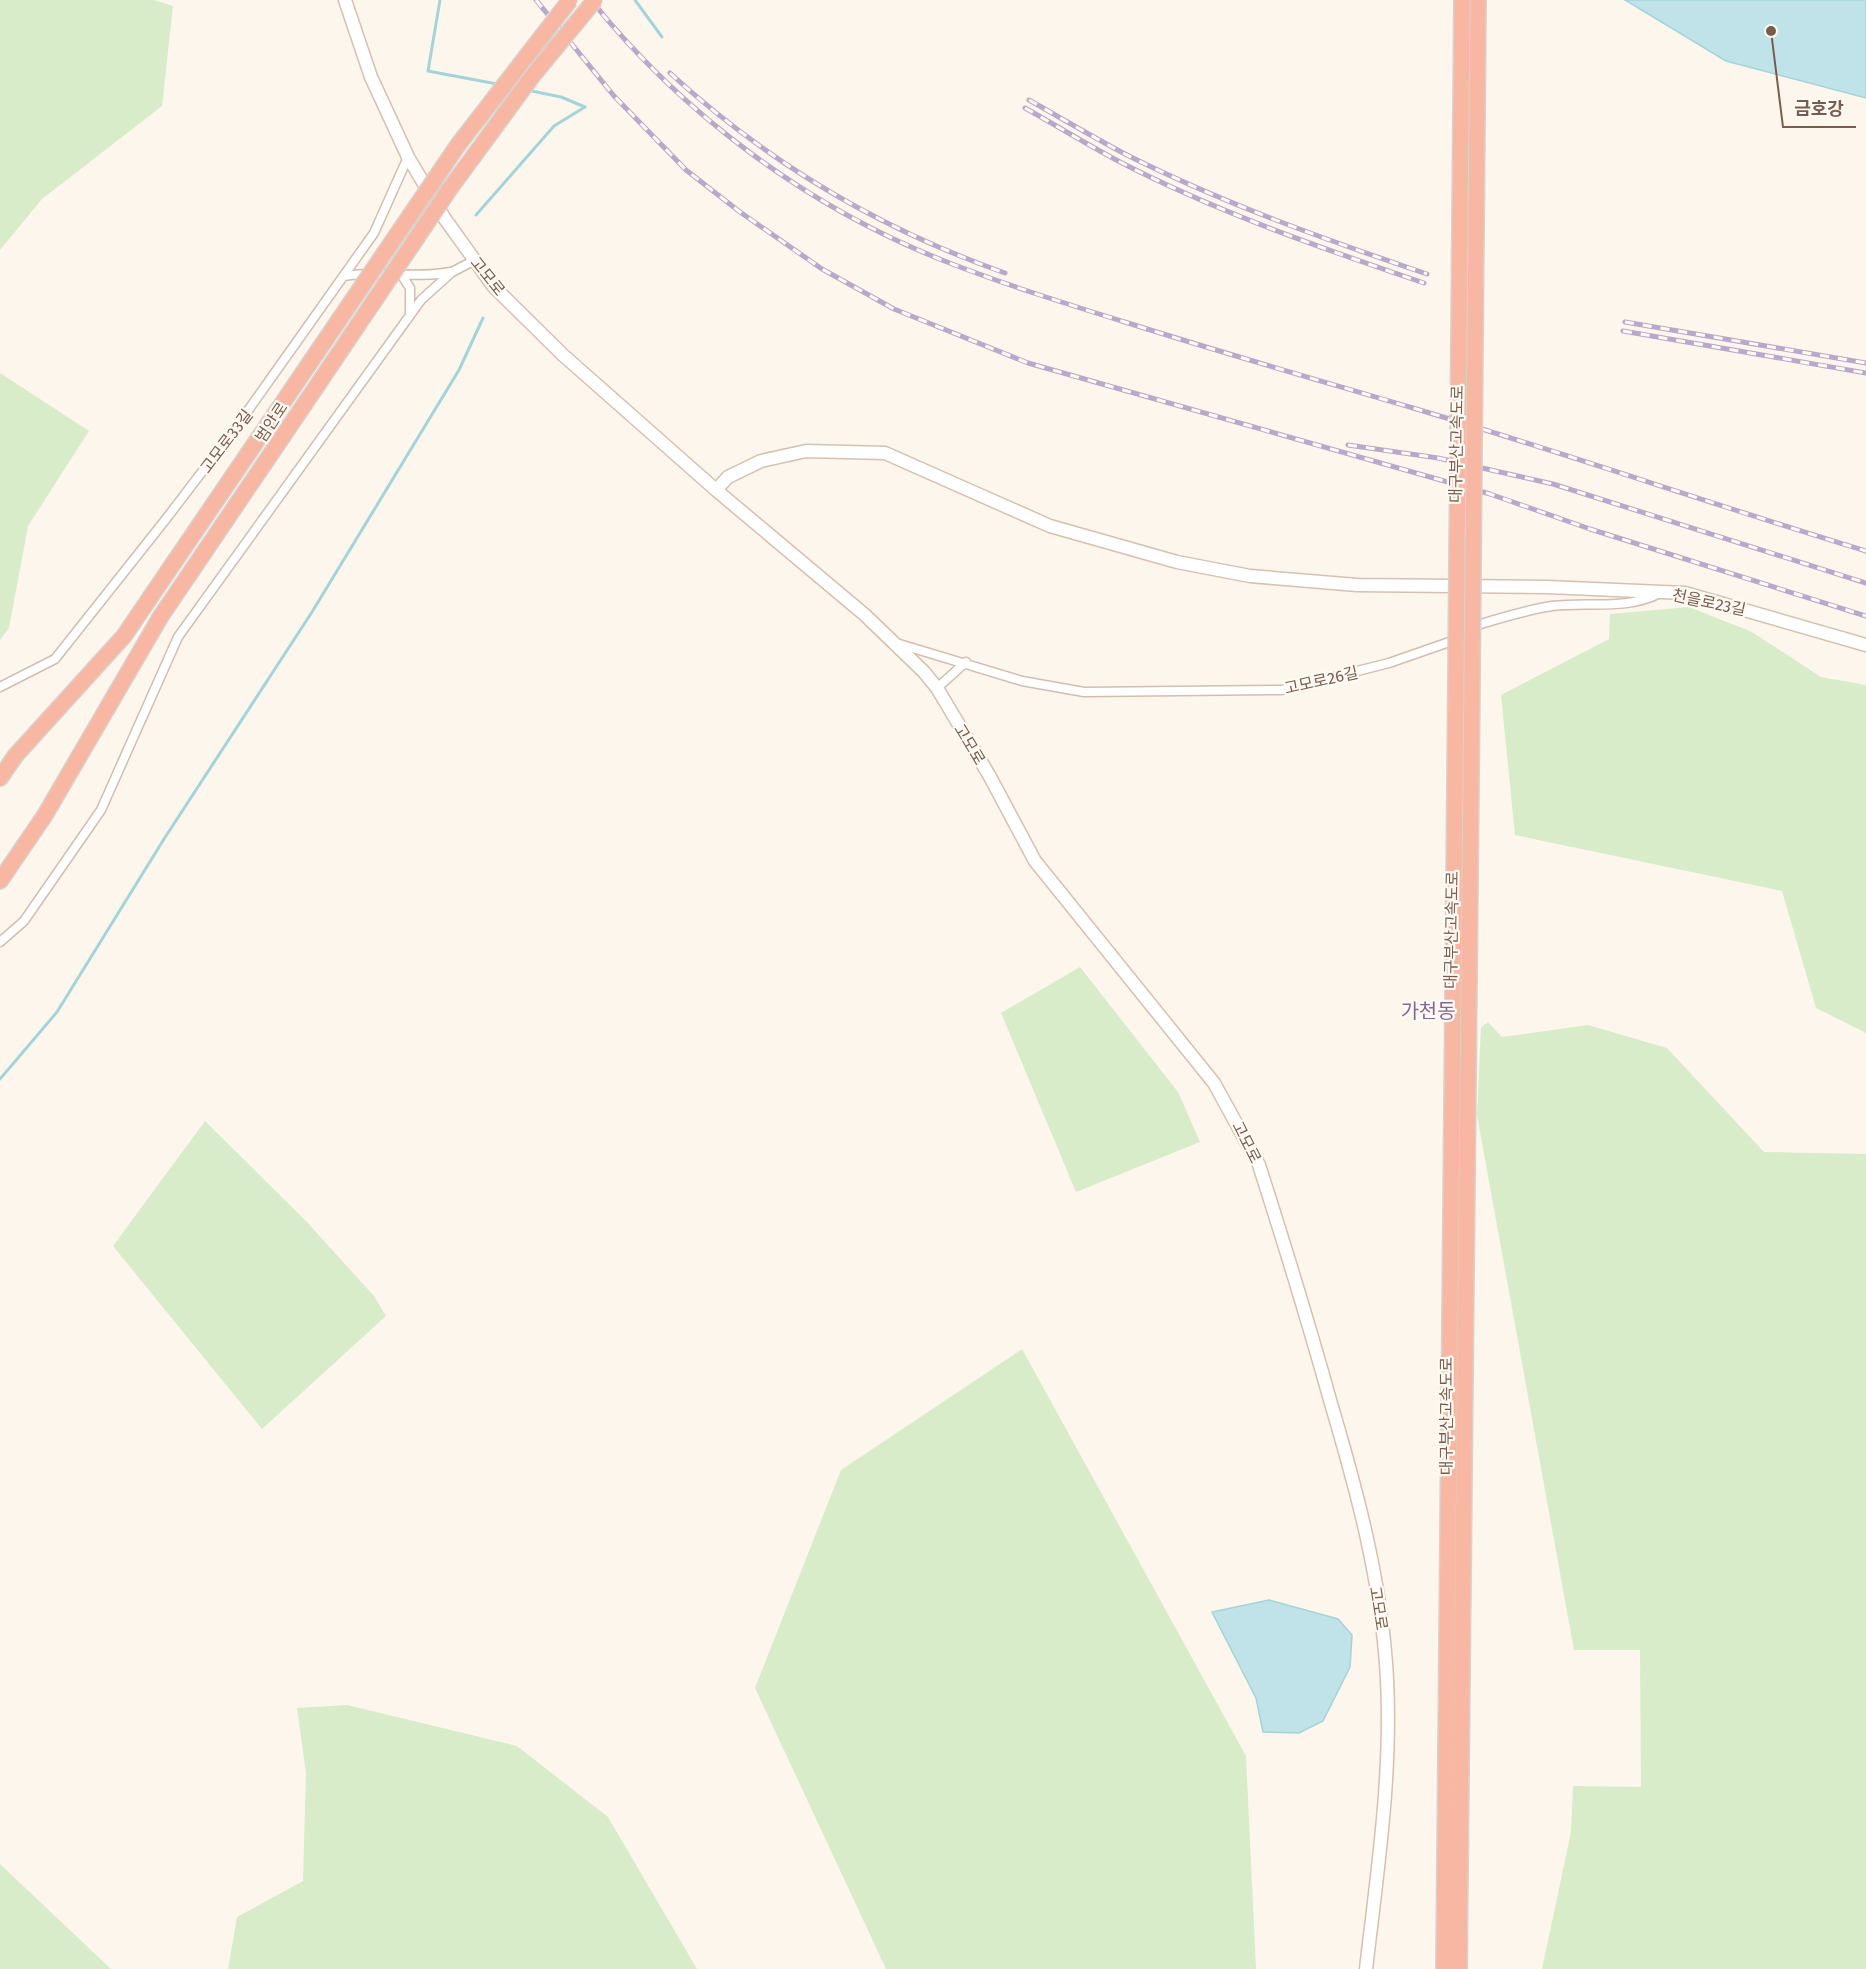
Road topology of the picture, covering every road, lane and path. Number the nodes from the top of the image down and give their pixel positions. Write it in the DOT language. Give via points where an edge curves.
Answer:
graph roads {
  1 [pos="345,0"];
  2 [pos="570,0"];
  3 [pos="595,0"];
  4 [pos="1462,0"];
  5 [pos="1478,0"];
  6 [pos="408,157"];
  7 [pos="474,260"];
  8 [pos="452,272"];
  9 [pos="401,274"];
  10 [pos="344,276"];
  11 [pos="410,314"];
  12 [pos="716,490"];
  13 [pos="1663,592"];
  14 [pos="896,643"];
  15 [pos="1866,645"];
  16 [pos="966,662"];
  17 [pos="0,687"];
  18 [pos="937,688"];
  19 [pos="0,778"];
  20 [pos="0,881"];
  21 [pos="1461,912"];
  22 [pos="0,942"];
  23 [pos="1460,1048"];
  24 [pos="1366,1969"];
  25 [pos="1444,1969"];
  26 [pos="1459,1969"];
  1 -- 6 [label="main road, 고모로" via="371,77"];
  2 -- 19 [label="highway, 범안로, bridge" via="458,145 124,636"];
  3 -- 20 [label="highway, 범안로, bridge" via="458,177 161,616 45,814"];
  4 -- 21 [label="highway, 대구부산고속도로, bridge" via="1456,675"];
  5 -- 21 [label="highway, 대구부산고속도로, bridge" via="1472,678"];
  6 -- 7 [label="main road, 고모로"];
  6 -- 10 [label="street, 고모로33길" via="382,218"];
  7 -- 8 [label="street"];
  7 -- 12 [label="main road, 고모로" via="494,287 563,355"];
  8 -- 9 [label="street"];
  8 -- 11 [label="street"];
  9 -- 10 [label="street"];
  9 -- 11 [label="street" via="412,294"];
  10 -- 17 [label="street, 고모로33길" via="237,426 55,659"];
  11 -- 22 [label="street" via="178,637 102,810 24,921"];
  12 -- 13 [label="main road, 천을로23길" via="728,477 761,461 806,451 885,453 1050,526 1177,562 1250,576 1357,585"];
  12 -- 14 [label="main road, 고모로"];
  13 -- 15 [label="main road, 천을로23길" via="1685,593"];
  13 -- 16 [label="street, 고모로26길" via="1645,601 1553,606 1491,620 1466,628 1457,640 1389,663 1282,690 1084,692 1022,681"];
  14 -- 16 [label="street, 고모로26길"];
  14 -- 18 [label="main road, 고모로"];
  16 -- 18 [label="street"];
  18 -- 24 [label="main road, 고모로" via="1035,861 1214,1083 1259,1165 1364,1520 1383,1635 1387,1738"];
  21 -- 23 [label="highway, 대구부산고속도로"];
  23 -- 25 [label="highway, 대구부산고속도로"];
  23 -- 26 [label="highway, 대구부산고속도로"];
}
